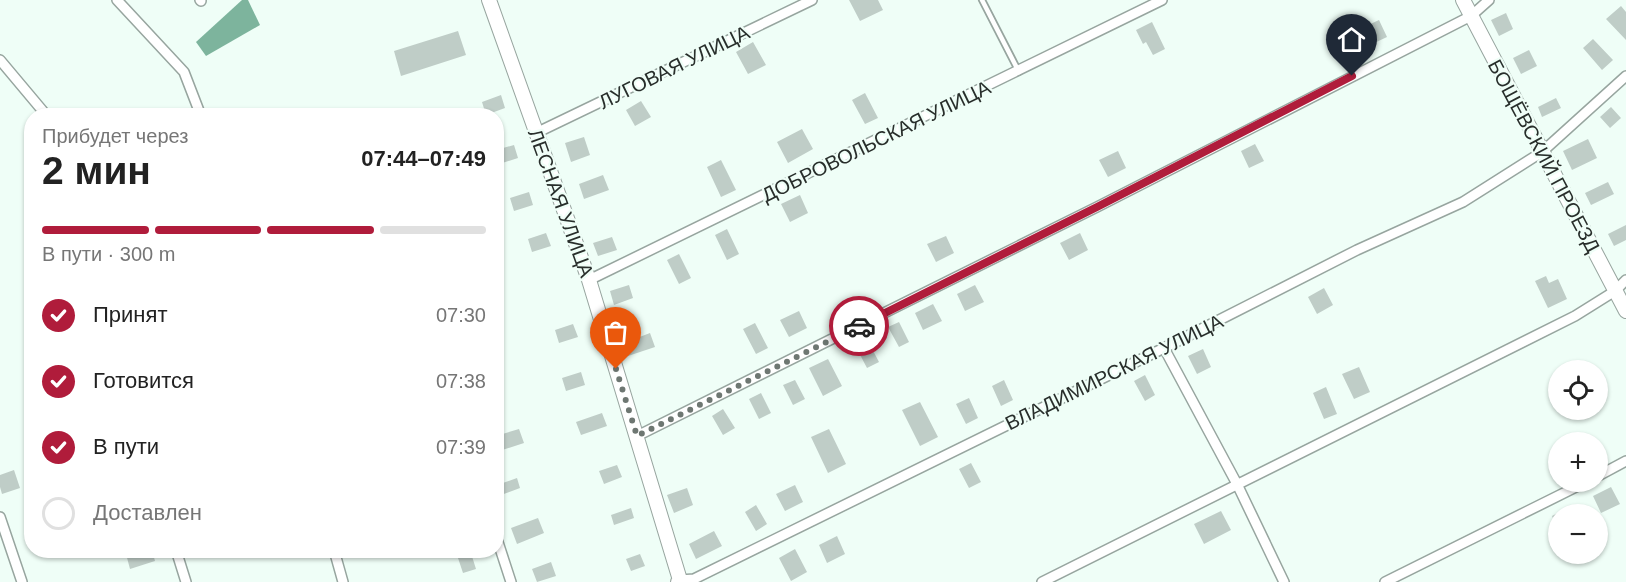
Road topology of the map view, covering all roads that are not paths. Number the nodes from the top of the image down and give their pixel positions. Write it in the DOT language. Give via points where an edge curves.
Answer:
graph roads {
  1 [pos="117,0"];
  2 [pos="489,0"];
  3 [pos="812,0"];
  4 [pos="982,0"];
  5 [pos="1162,0"];
  6 [pos="1463,0"];
  7 [pos="1489,0"];
  8 [pos="1471,16"];
  9 [pos="0,60"];
  10 [pos="1019,72"];
  11 [pos="1626,76"];
  12 [pos="40,108"];
  13 [pos="198,108"];
  14 [pos="536,133"];
  15 [pos="1542,152"];
  16 [pos="589,280"];
  17 [pos="1626,280"];
  18 [pos="1615,291"];
  19 [pos="1626,311"];
  20 [pos="1164,348"];
  21 [pos="637,436"];
  22 [pos="1626,461"];
  23 [pos="1608,471"];
  24 [pos="1237,484"];
  25 [pos="1566,492"];
  26 [pos="0,517"];
  27 [pos="178,558"];
  28 [pos="336,558"];
  29 [pos="503,558"];
  30 [pos="680,581"];
  31 [pos="22,582"];
  32 [pos="186,582"];
  33 [pos="343,582"];
  34 [pos="511,582"];
  35 [pos="1042,582"];
  36 [pos="1284,582"];
  37 [pos="1385,582"];
  1 -- 13 [label="street" via="184,72"];
  2 -- 14 [label="street, ЛЕСНАЯ УЛИЦА"];
  3 -- 14 [label="street, ЛУГОВАЯ УЛИЦА"];
  4 -- 10 [label="lane"];
  5 -- 10 [label="street, ДОБРОВОЛЬСКАЯ УЛИЦА"];
  6 -- 8 [label="street, БОЩЁВСКИЙ ПРОЕЗД"];
  7 -- 8 [label="street"];
  8 -- 15 [label="street, БОЩЁВСКИЙ ПРОЕЗД"];
  8 -- 21 [label="street" via="1087,213"];
  9 -- 12 [label="street"];
  10 -- 16 [label="street, ДОБРОВОЛЬСКАЯ УЛИЦА"];
  11 -- 15 [label="street, ВЛАДИМИРСКАЯ УЛИЦА"];
  14 -- 16 [label="street, ЛЕСНАЯ УЛИЦА"];
  15 -- 18 [label="street, БОЩЁВСКИЙ ПРОЕЗД"];
  15 -- 20 [label="street, ВЛАДИМИРСКАЯ УЛИЦА" via="1463,202 1357,250"];
  16 -- 21 [label="street, ЛЕСНАЯ УЛИЦА"];
  17 -- 18 [label="street"];
  18 -- 19 [label="street, БОЩЁВСКИЙ ПРОЕЗД"];
  18 -- 24 [label="street" via="1575,316"];
  20 -- 24 [label="street"];
  20 -- 30 [label="street, ВЛАДИМИРСКАЯ УЛИЦА" via="694,579"];
  21 -- 30 [label="street, ЛЕСНАЯ УЛИЦА"];
  22 -- 23 [label="street"];
  24 -- 35 [label="street"];
  24 -- 36 [label="street"];
  25 -- 37 [label="street"];
  26 -- 31 [label="street"];
  27 -- 32 [label="street"];
  28 -- 33 [label="street"];
  29 -- 34 [label="street"];
}
